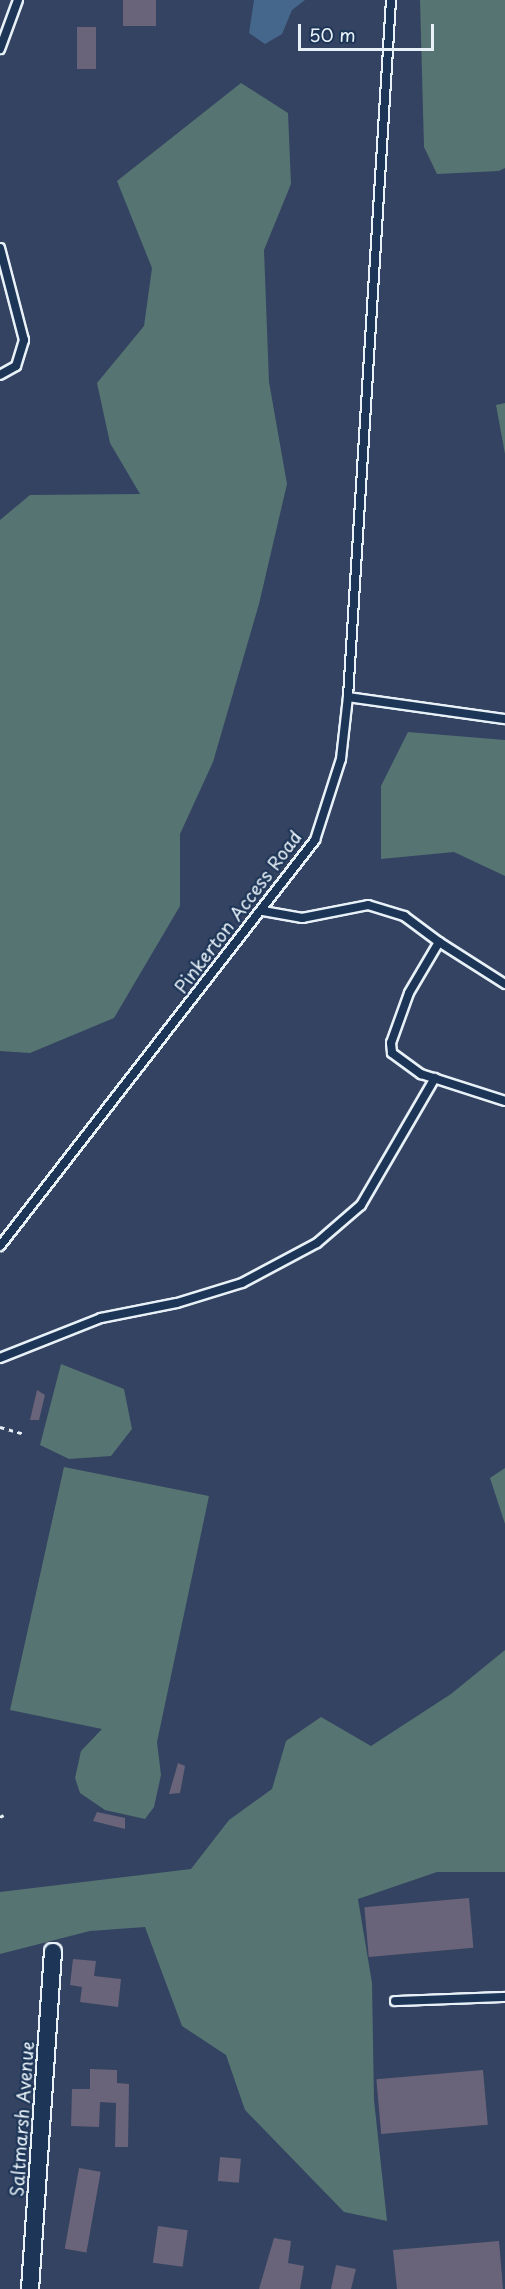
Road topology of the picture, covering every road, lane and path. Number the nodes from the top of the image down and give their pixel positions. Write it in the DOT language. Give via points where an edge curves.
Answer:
graph roads {
  1 [pos="18,0"];
  2 [pos="391,0"];
  3 [pos="0,49"];
  4 [pos="0,248"];
  5 [pos="0,375"];
  6 [pos="348,697"];
  7 [pos="505,719"];
  8 [pos="263,911"];
  9 [pos="439,942"];
  10 [pos="505,984"];
  11 [pos="435,1078"];
  12 [pos="505,1101"];
  13 [pos="0,1246"];
  14 [pos="0,1358"];
  15 [pos="0,1427"];
  16 [pos="25,1434"];
  17 [pos="53,1952"];
  18 [pos="505,1997"];
  19 [pos="395,2001"];
  20 [pos="30,2289"];
  1 -- 3 [label="lane"];
  2 -- 6 [label="lane, Pinkerton Access Road"];
  4 -- 5 [label="lane" via="24,340 16,366"];
  6 -- 7 [label="lane"];
  6 -- 8 [label="lane, Pinkerton Access Road" via="332,797 315,840"];
  8 -- 9 [label="lane" via="302,918 368,905 404,916"];
  8 -- 13 [label="lane, Pinkerton Access Road"];
  9 -- 10 [label="lane"];
  9 -- 11 [label="lane" via="409,993 391,1043 392,1053 403,1063"];
  11 -- 12 [label="lane"];
  11 -- 14 [label="lane" via="361,1205 317,1243 243,1283 177,1304 101,1318"];
  15 -- 16 [label="path"];
  17 -- 20 [label="street, Saltmarsh Avenue"];
  18 -- 19 [label="lane"];
}
